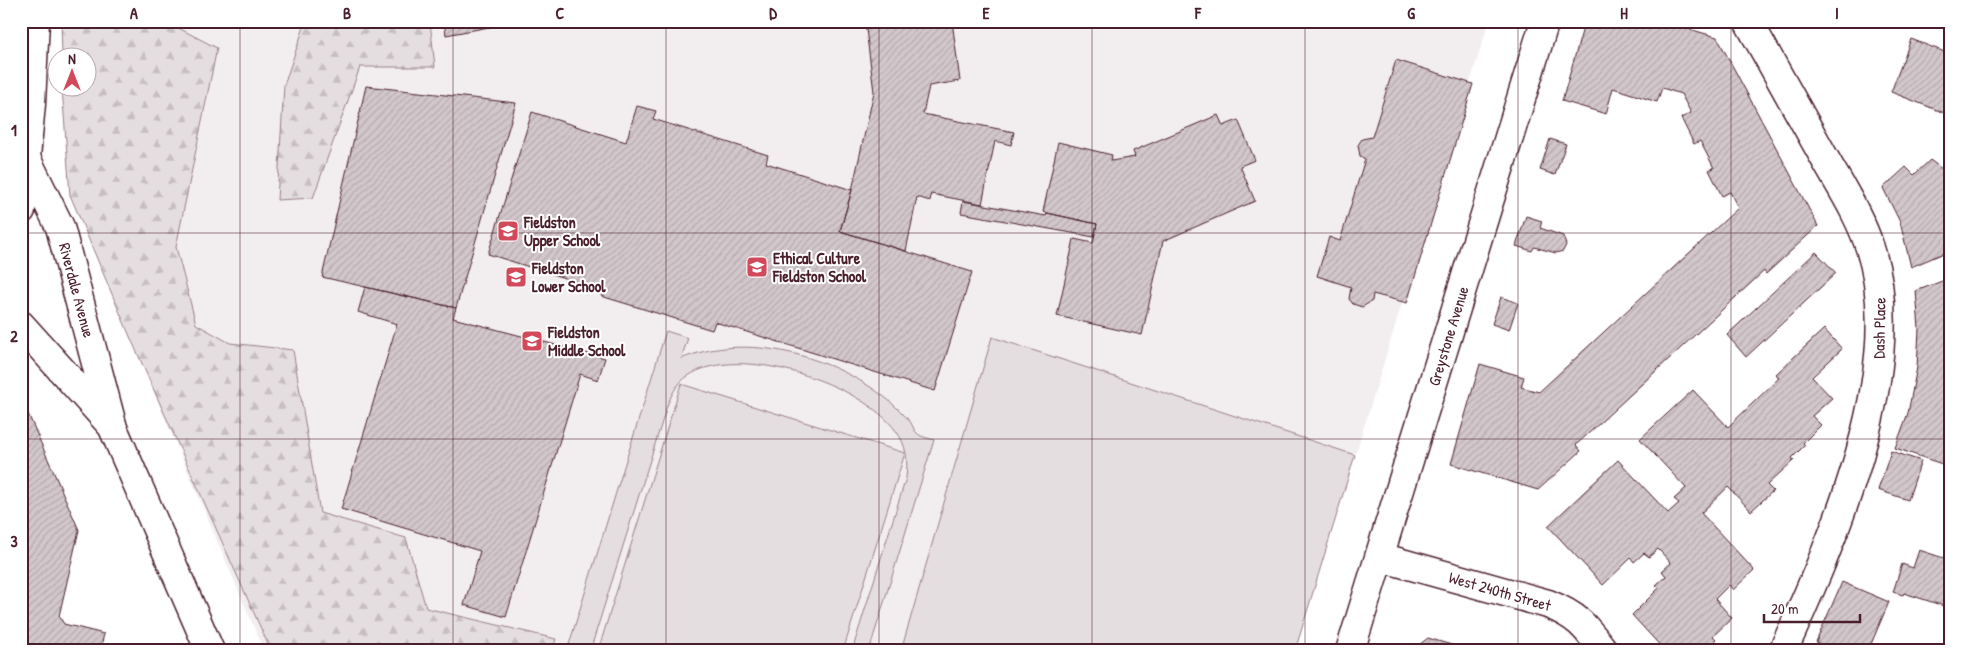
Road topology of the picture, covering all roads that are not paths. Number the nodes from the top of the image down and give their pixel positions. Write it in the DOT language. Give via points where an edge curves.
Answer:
graph roads {
  1 [pos="35,21"];
  2 [pos="1545,21"];
  3 [pos="1748,21"];
  4 [pos="23,157"];
  5 [pos="21,210"];
  6 [pos="21,325"];
  7 [pos="113,428"];
  8 [pos="1380,557"];
  9 [pos="210,651"];
  10 [pos="1350,651"];
  11 [pos="1604,651"];
  12 [pos="1783,651"];
  1 -- 4 [label="street" via="31,104"];
  2 -- 8 [label="street, Greystone Avenue"];
  3 -- 12 [label="street, Dash Place" via="1849,201 1870,248 1880,292 1882,338 1875,390 1862,443 1835,528"];
  4 -- 5 [label="street"];
  4 -- 7 [label="street, Riverdale Avenue" via="60,227"];
  6 -- 7 [label="street, Riverdale Avenue"];
  7 -- 9 [label="street, Riverdale Avenue"];
  8 -- 10 [label="street, Greystone Avenue"];
  8 -- 11 [label="street, West 240th Street" via="1570,613 1586,627"];
}
